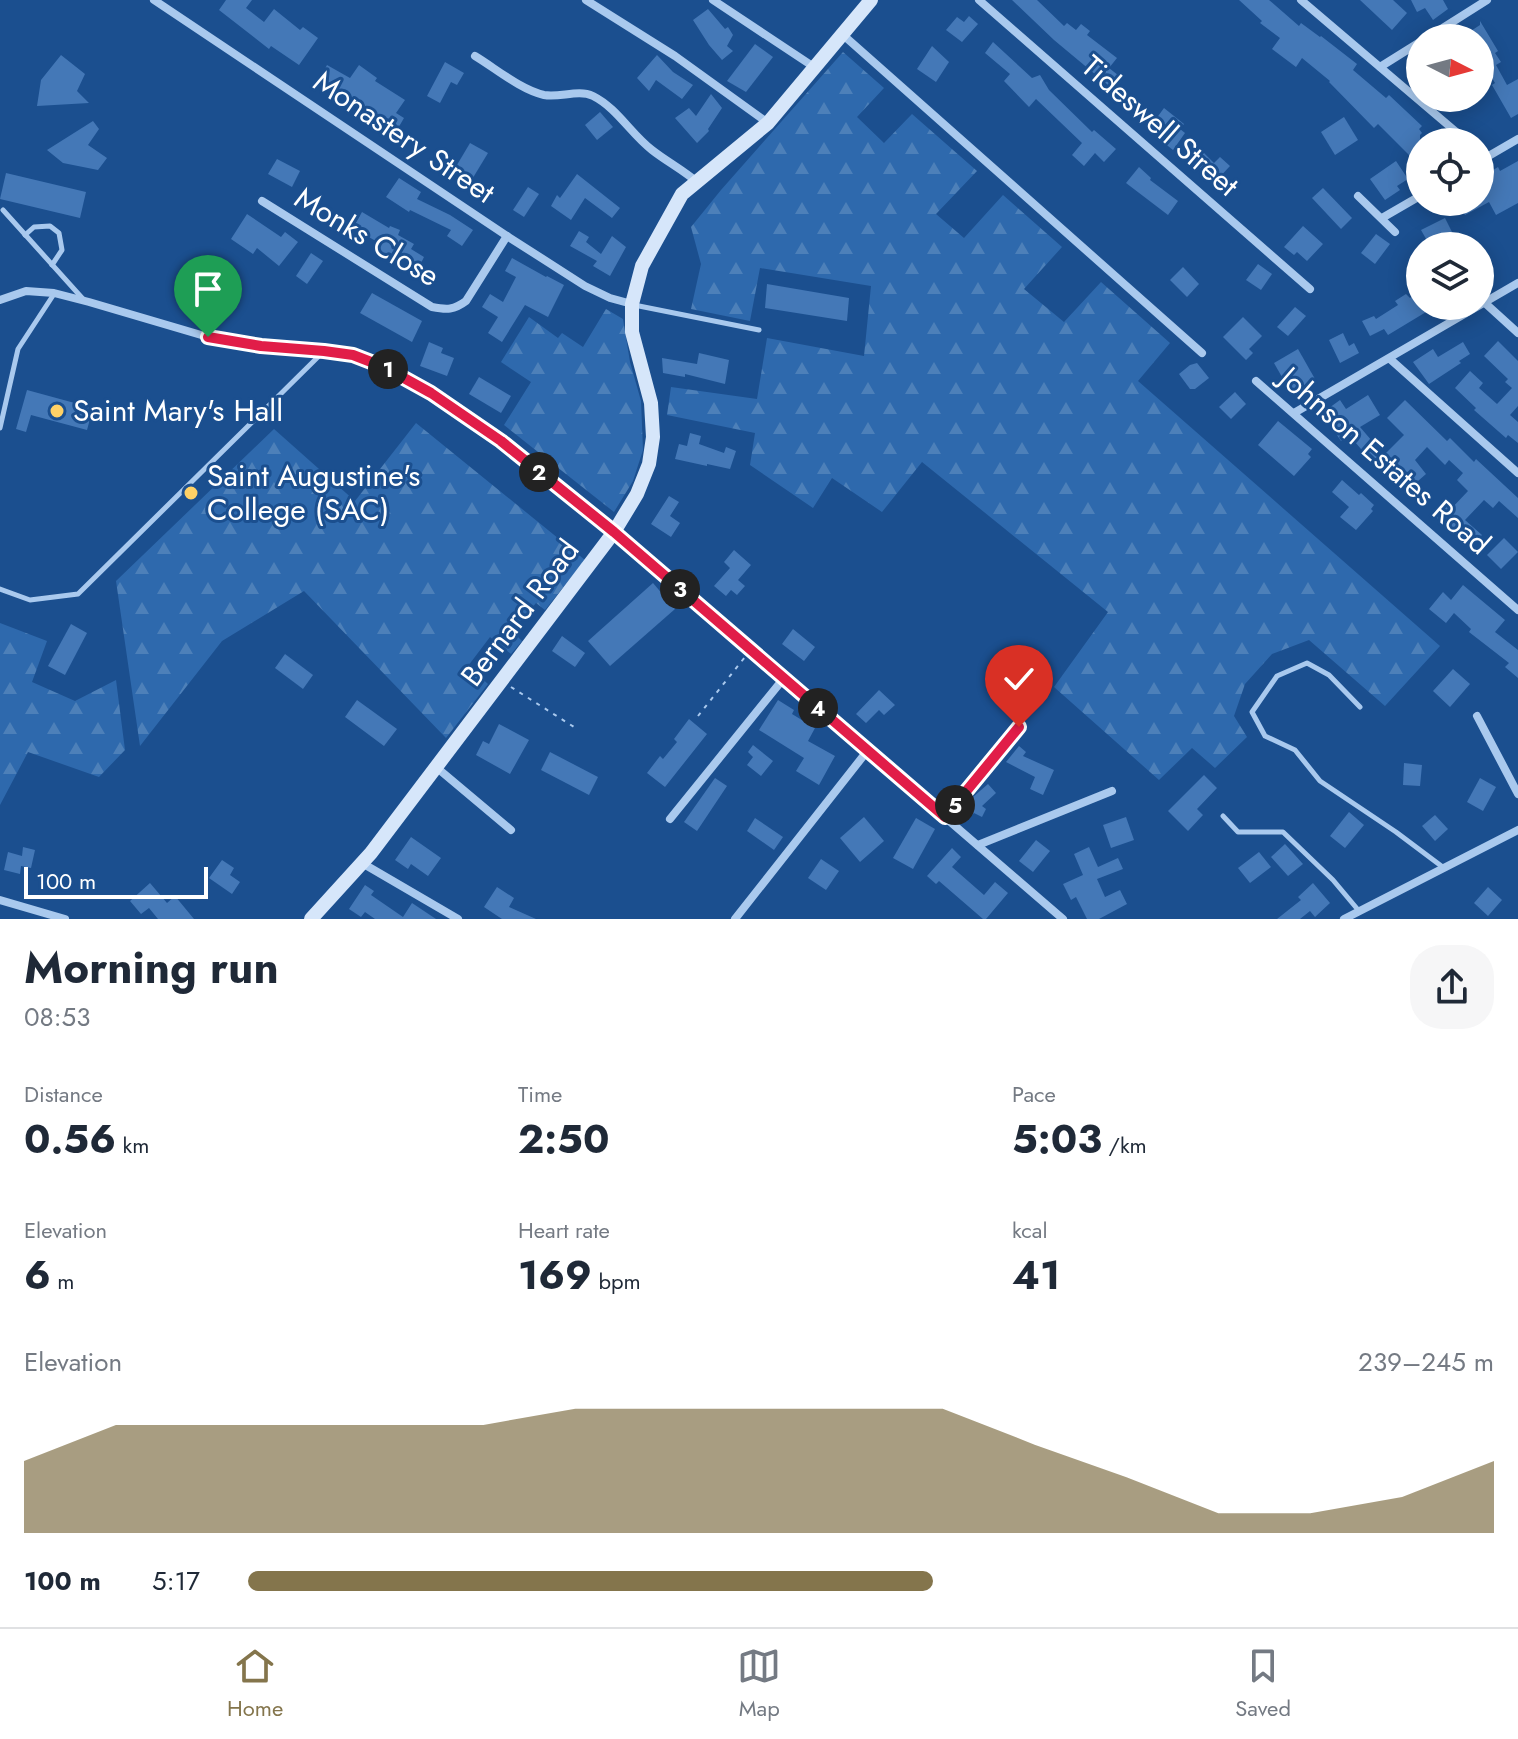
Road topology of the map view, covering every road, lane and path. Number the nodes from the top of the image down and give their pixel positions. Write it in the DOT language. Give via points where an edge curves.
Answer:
graph roads {
  1 [pos="154,0"];
  2 [pos="586,0"];
  3 [pos="713,0"];
  4 [pos="871,0"];
  5 [pos="979,0"];
  6 [pos="1301,0"];
  7 [pos="1318,0"];
  8 [pos="1487,0"];
  9 [pos="1311,9"];
  10 [pos="1449,24"];
  11 [pos="842,34"];
  12 [pos="1406,51"];
  13 [pos="475,56"];
  14 [pos="814,67"];
  15 [pos="1380,67"];
  16 [pos="768,123"];
  17 [pos="1452,128"];
  18 [pos="1518,139"];
  19 [pos="1494,151"];
  20 [pos="697,182"];
  21 [pos="1358,196"];
  22 [pos="262,201"];
  23 [pos="1406,204"];
  24 [pos="3,210"];
  25 [pos="1382,218"];
  26 [pos="1395,232"];
  27 [pos="25,235"];
  28 [pos="507,236"];
  29 [pos="52,265"];
  30 [pos="1518,283"];
  31 [pos="1310,289"];
  32 [pos="54,293"];
  33 [pos="0,297"];
  34 [pos="1494,298"];
  35 [pos="84,300"];
  36 [pos="632,304"];
  37 [pos="1494,311"];
  38 [pos="1456,320"];
  39 [pos="759,330"];
  40 [pos="1518,333"];
  41 [pos="324,351"];
  42 [pos="1202,353"];
  43 [pos="1390,359"];
  44 [pos="1256,381"];
  45 [pos="1294,413"];
  46 [pos="0,428"];
  47 [pos="1518,473"];
  48 [pos="614,532"];
  49 [pos="0,589"];
  50 [pos="1518,610"];
  51 [pos="751,650"];
  52 [pos="784,678"];
  53 [pos="501,680"];
  54 [pos="1360,707"];
  55 [pos="698,716"];
  56 [pos="1477,716"];
  57 [pos="574,727"];
  58 [pos="1019,727"];
  59 [pos="868,750"];
  60 [pos="436,767"];
  61 [pos="1112,791"];
  62 [pos="1518,794"];
  63 [pos="1223,816"];
  64 [pos="945,817"];
  65 [pos="670,819"];
  66 [pos="511,830"];
  67 [pos="1518,830"];
  68 [pos="978,845"];
  69 [pos="362,863"];
  70 [pos="1444,868"];
  71 [pos="0,900"];
  72 [pos="1359,911"];
  73 [pos="65,919"];
  74 [pos="311,919"];
  75 [pos="458,919"];
  76 [pos="735,919"];
  77 [pos="1063,919"];
  78 [pos="1344,919"];
  1 -- 28 [label="street, Monastery Street"];
  2 -- 16 [label="street"];
  3 -- 14 [label="street"];
  4 -- 11 [label="main road, Bernard Road"];
  5 -- 31 [label="street, Tideswell Street"];
  6 -- 9 [label="street"];
  7 -- 9 [label="street"];
  8 -- 10 [label="street"];
  9 -- 15 [label="street"];
  11 -- 14 [label="main road, Bernard Road"];
  11 -- 42 [label="street"];
  12 -- 15 [label="street"];
  13 -- 20 [label="street" via="540,94 594,96 651,150"];
  14 -- 16 [label="main road, Bernard Road"];
  15 -- 17 [label="street"];
  16 -- 20 [label="main road, Bernard Road"];
  18 -- 19 [label="street"];
  20 -- 36 [label="main road, Bernard Road" via="682,194 654,242"];
  21 -- 25 [label="street"];
  22 -- 28 [label="street, Monks Close" via="432,307 447,310 466,301"];
  23 -- 25 [label="street"];
  24 -- 27 [label="lane"];
  25 -- 26 [label="street"];
  27 -- 29 [label="lane"];
  27 -- 29 [label="lane" via="34,227 50,226 59,233 62,250"];
  28 -- 36 [label="street, Monastery Street" via="585,286"];
  29 -- 35 [label="lane"];
  30 -- 34 [label="street"];
  32 -- 33 [label="street" via="26,291"];
  32 -- 35 [label="street"];
  32 -- 46 [label="lane" via="18,349"];
  35 -- 41 [label="street" via="208,337"];
  36 -- 39 [label="lane"];
  36 -- 48 [label="main road, Bernard Road" via="632,332 651,403 653,437 637,494"];
  37 -- 40 [label="street"];
  38 -- 43 [label="street"];
  41 -- 48 [label="street" via="384,367 431,393 501,441"];
  41 -- 49 [label="lane" via="78,594 30,600"];
  43 -- 45 [label="street"];
  43 -- 47 [label="street"];
  44 -- 45 [label="street, Johnson Estates Road"];
  45 -- 50 [label="street, Johnson Estates Road"];
  48 -- 51 [label="street"];
  48 -- 53 [label="main road, Bernard Road"];
  51 -- 52 [label="street"];
  51 -- 55 [label="path"];
  52 -- 59 [label="street"];
  52 -- 65 [label="street"];
  53 -- 57 [label="path"];
  53 -- 60 [label="main road, Bernard Road"];
  54 -- 70 [label="lane" via="1329,675 1307,663 1277,676 1252,712 1265,736 1295,750 1320,781"];
  56 -- 62 [label="street"];
  58 -- 64 [label="street"];
  59 -- 64 [label="street"];
  59 -- 76 [label="street"];
  60 -- 66 [label="street"];
  60 -- 69 [label="main road, Bernard Road"];
  61 -- 68 [label="street"];
  63 -- 72 [label="lane" via="1238,832 1283,832"];
  64 -- 68 [label="street"];
  67 -- 70 [label="street"];
  68 -- 77 [label="street"];
  69 -- 74 [label="main road, Bernard Road"];
  69 -- 75 [label="street"];
  70 -- 72 [label="street"];
  71 -- 73 [label="street"];
  72 -- 78 [label="street"];
}
